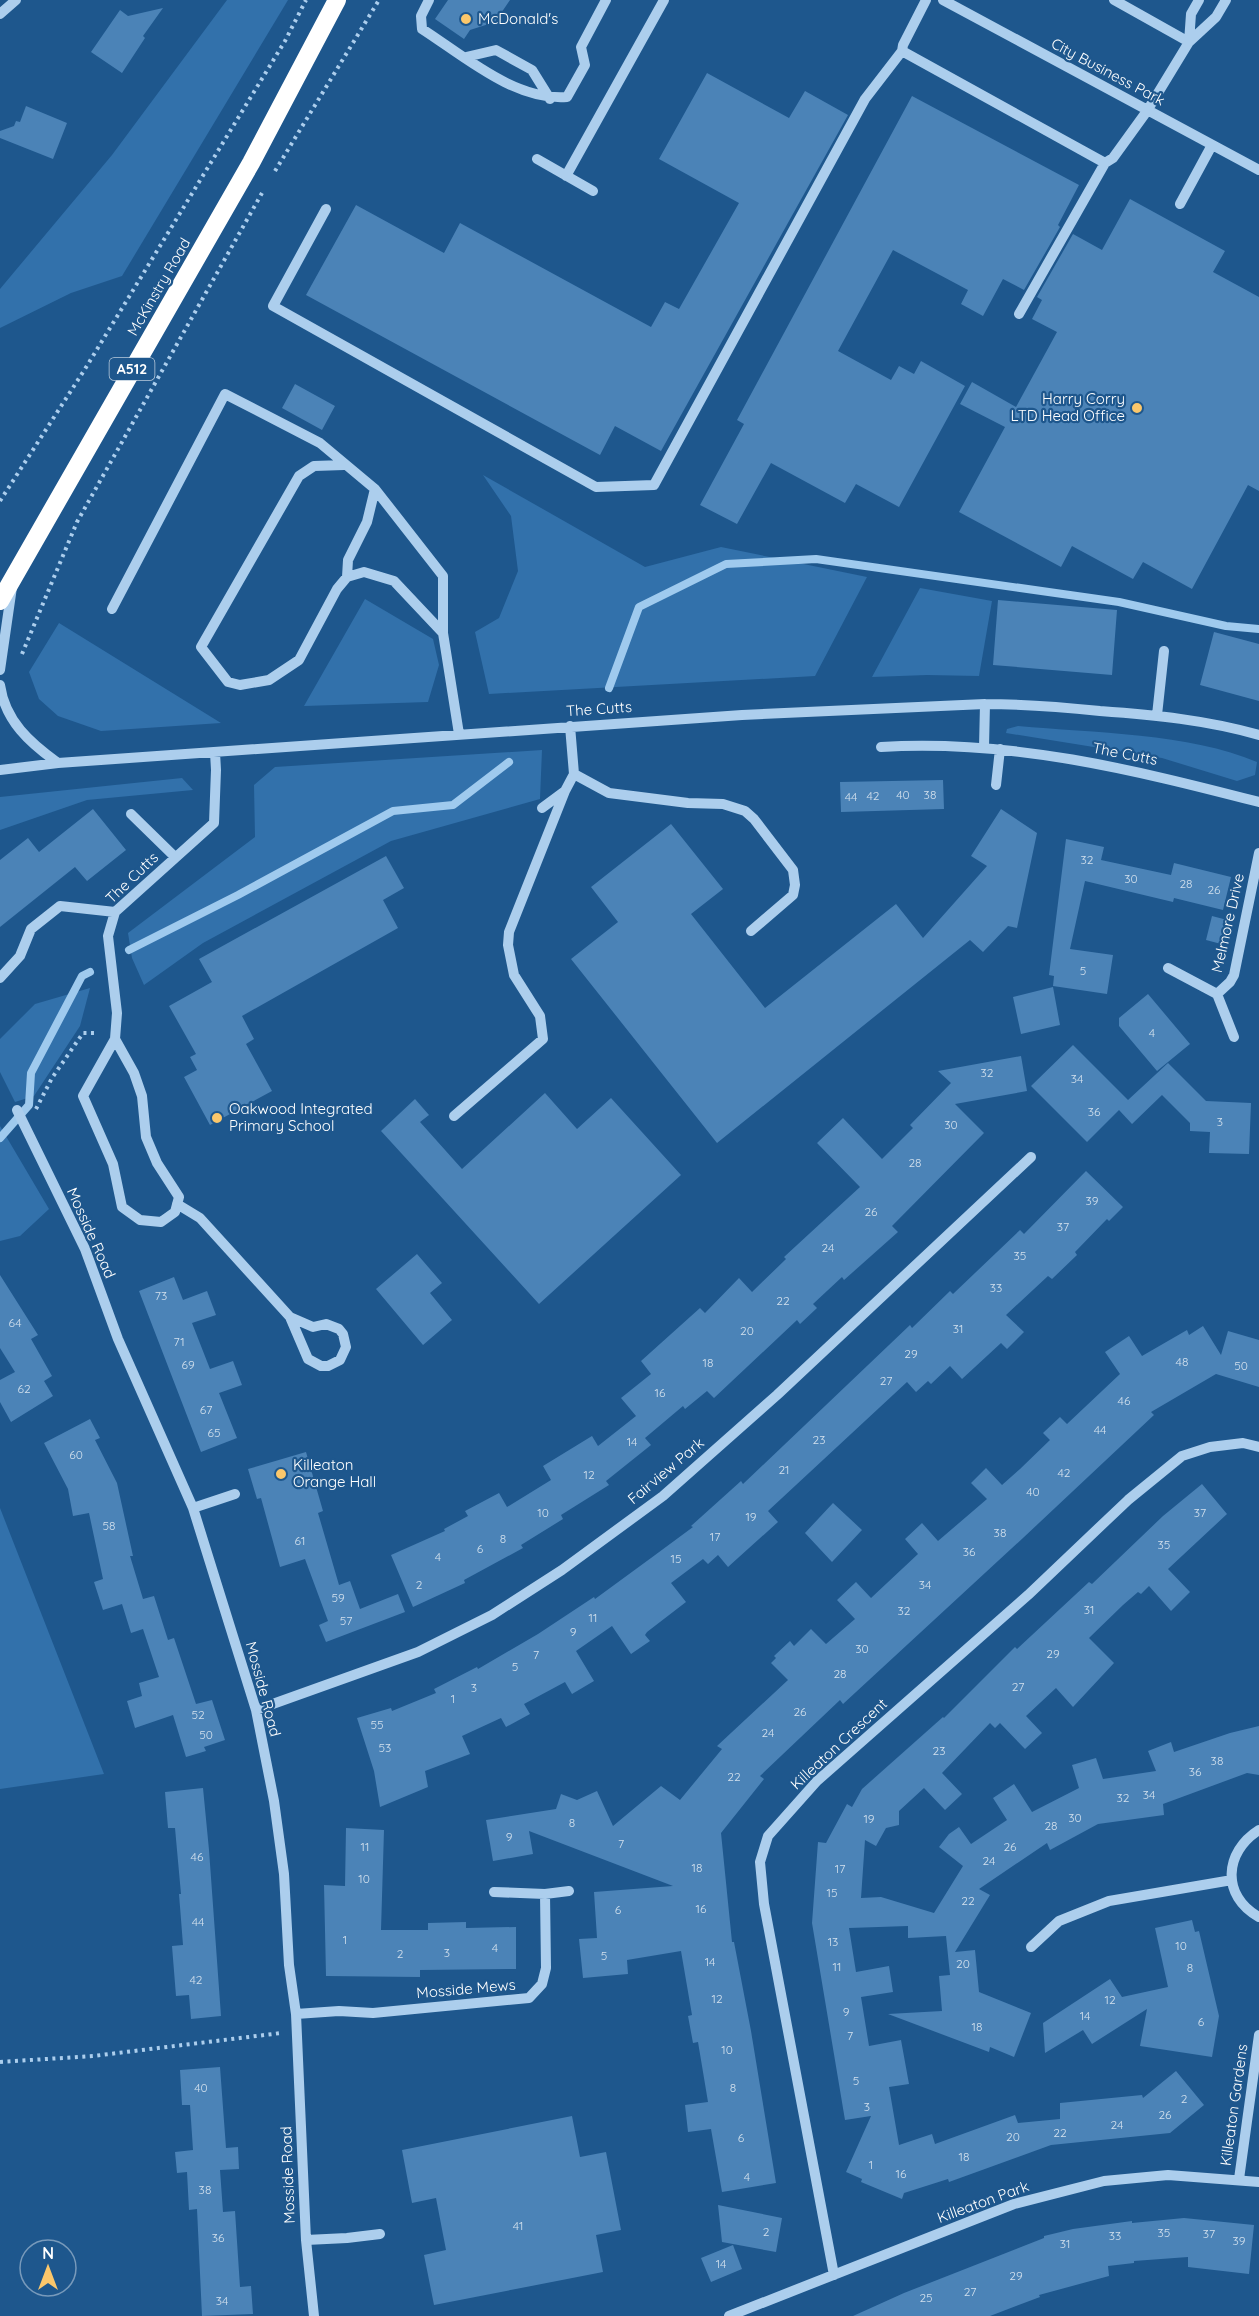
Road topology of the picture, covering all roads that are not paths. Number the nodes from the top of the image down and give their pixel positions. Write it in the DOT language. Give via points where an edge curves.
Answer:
graph roads {
  1 [pos="16,0"];
  2 [pos="337,0"];
  3 [pos="344,0"];
  4 [pos="429,0"];
  5 [pos="606,0"];
  6 [pos="664,0"];
  7 [pos="926,0"];
  8 [pos="943,0"];
  9 [pos="1114,0"];
  10 [pos="1199,0"];
  11 [pos="1226,0"];
  12 [pos="0,14"];
  13 [pos="323,27"];
  14 [pos="1189,42"];
  15 [pos="902,51"];
  16 [pos="466,57"];
  17 [pos="550,99"];
  18 [pos="1147,111"];
  19 [pos="1212,145"];
  20 [pos="537,159"];
  21 [pos="1105,162"];
  22 [pos="1259,170"];
  23 [pos="566,176"];
  24 [pos="593,191"];
  25 [pos="1180,204"];
  26 [pos="327,209"];
  27 [pos="1019,314"];
  28 [pos="344,465"];
  29 [pos="375,489"];
  30 [pos="14,575"];
  31 [pos="347,576"];
  32 [pos="1,597"];
  33 [pos="112,609"];
  34 [pos="443,633"];
  35 [pos="1164,651"];
  36 [pos="0,670"];
  37 [pos="0,686"];
  38 [pos="985,704"];
  39 [pos="1157,715"];
  40 [pos="570,726"];
  41 [pos="459,734"];
  42 [pos="1259,735"];
  43 [pos="881,747"];
  44 [pos="984,747"];
  45 [pos="1000,749"];
  46 [pos="215,752"];
  47 [pos="58,763"];
  48 [pos="0,770"];
  49 [pos="574,774"];
  50 [pos="996,785"];
  51 [pos="565,791"];
  52 [pos="1259,802"];
  53 [pos="542,808"];
  54 [pos="132,814"];
  55 [pos="1259,853"];
  56 [pos="175,857"];
  57 [pos="115,912"];
  58 [pos="751,931"];
  59 [pos="1168,968"];
  60 [pos="0,978"];
  61 [pos="1217,994"];
  62 [pos="116,1036"];
  63 [pos="1234,1037"];
  64 [pos="17,1110"];
  65 [pos="454,1116"];
  66 [pos="1031,1157"];
  67 [pos="177,1204"];
  68 [pos="290,1317"];
  69 [pos="1259,1447"];
  70 [pos="235,1494"];
  71 [pos="193,1508"];
  72 [pos="256,1710"];
  73 [pos="1259,1830"];
  74 [pos="1232,1880"];
  75 [pos="569,1891"];
  76 [pos="494,1892"];
  77 [pos="545,1894"];
  78 [pos="1259,1917"];
  79 [pos="1031,1947"];
  80 [pos="296,2014"];
  81 [pos="1259,2035"];
  82 [pos="1239,2179"];
  83 [pos="1259,2181"];
  84 [pos="380,2234"];
  85 [pos="306,2240"];
  86 [pos="834,2275"];
  87 [pos="314,2316"];
  88 [pos="729,2316"];
  1 -- 12 [label="street"];
  2 -- 13 [label="highway, A512"];
  3 -- 13 [label="highway, A512"];
  4 -- 16 [label="street" via="421,16 422,28"];
  5 -- 17 [label="street" via="581,47 585,65 567,97"];
  6 -- 23 [label="street"];
  7 -- 15 [label="street"];
  8 -- 18 [label="street, City Business Park"];
  9 -- 14 [label="street"];
  10 -- 14 [label="street" via="1191,14"];
  11 -- 14 [label="street" via="1216,17"];
  13 -- 30 [label="highway, McKinstry Road / A512" via="245,174"];
  14 -- 18 [label="street"];
  15 -- 21 [label="street"];
  15 -- 26 [label="street" via="865,99 654,485 596,487 273,306"];
  16 -- 17 [label="street" via="511,86"];
  16 -- 17 [label="street" via="496,50 532,70"];
  18 -- 19 [label="street, City Business Park"];
  18 -- 21 [label="street" via="1113,158"];
  19 -- 22 [label="street, City Business Park"];
  19 -- 25 [label="street"];
  20 -- 23 [label="street"];
  21 -- 27 [label="street"];
  23 -- 24 [label="street"];
  28 -- 29 [label="street"];
  28 -- 31 [label="street" via="314,466 299,476 201,646 228,682 240,685 269,680 299,660"];
  28 -- 33 [label="street" via="320,443 225,394"];
  29 -- 31 [label="street" via="367,522 348,560"];
  29 -- 34 [label="street" via="443,576"];
  30 -- 32 [label="highway, McKinstry Road / A512"];
  30 -- 36 [label="street"];
  31 -- 34 [label="street" via="364,572 394,581"];
  34 -- 41 [label="street"];
  35 -- 39 [label="street"];
  37 -- 47 [label="street" via="15,726"];
  38 -- 39 [label="street, The Cutts"];
  38 -- 40 [label="street, The Cutts"];
  38 -- 44 [label="street"];
  39 -- 42 [label="street, The Cutts" via="1224,725"];
  40 -- 41 [label="street, The Cutts"];
  40 -- 49 [label="street"];
  41 -- 46 [label="street, The Cutts"];
  43 -- 44 [label="street, The Cutts"];
  44 -- 45 [label="street, The Cutts"];
  45 -- 50 [label="street"];
  45 -- 52 [label="street, The Cutts" via="1126,768"];
  46 -- 47 [label="street, The Cutts"];
  46 -- 56 [label="street, The Cutts" via="214,823"];
  47 -- 48 [label="street, The Cutts"];
  49 -- 51 [label="street"];
  49 -- 58 [label="street" via="609,794 723,804 745,811 793,870 795,885 793,895"];
  51 -- 53 [label="street"];
  51 -- 65 [label="street" via="509,932 514,975 540,1016 543,1039"];
  54 -- 56 [label="street"];
  55 -- 61 [label="street, Melmore Drive" via="1234,975"];
  56 -- 57 [label="street, The Cutts"];
  57 -- 60 [label="street" via="60,906 31,929 20,956"];
  57 -- 62 [label="street, The Cutts" via="108,936"];
  59 -- 61 [label="street, Melmore Drive"];
  61 -- 63 [label="street, Melmore Drive"];
  62 -- 67 [label="street" via="142,1096 146,1137 179,1197"];
  62 -- 67 [label="street" via="83,1096 113,1164 122,1208 140,1220 161,1222 175,1212"];
  64 -- 71 [label="street, Mosside Road" via="85,1248 118,1339"];
  66 -- 72 [label="street, Fairview Park" via="663,1496 562,1570 492,1615 418,1652"];
  67 -- 68 [label="street" via="200,1218"];
  68 -- 68 [label="street" via="313,1327 326,1324 339,1329 346,1347 340,1360 321,1366 308,1359"];
  69 -- 86 [label="street, Killeaton Crescent" via="1243,1443 1182,1456 1128,1500 1028,1595 817,1781 768,1836 760,1862 764,1904"];
  70 -- 71 [label="street"];
  71 -- 72 [label="street, Mosside Road"];
  72 -- 80 [label="street, Mosside Road" via="284,1874"];
  73 -- 74 [label="street" via="1237,1850"];
  74 -- 78 [label="street" via="1242,1904"];
  74 -- 79 [label="street" via="1109,1901 1059,1921"];
  75 -- 77 [label="street"];
  76 -- 77 [label="street"];
  77 -- 80 [label="street, Mosside Mews" via="546,1968 542,1984 530,1998 374,2013"];
  80 -- 85 [label="street, Mosside Road"];
  81 -- 82 [label="street, Killeaton Gardens"];
  82 -- 83 [label="street, Killeaton Park"];
  82 -- 86 [label="street, Killeaton Park" via="1168,2175 1093,2184 1014,2204"];
  84 -- 85 [label="street"];
  85 -- 87 [label="street, Mosside Road"];
  86 -- 88 [label="street, Killeaton Park"];
}
